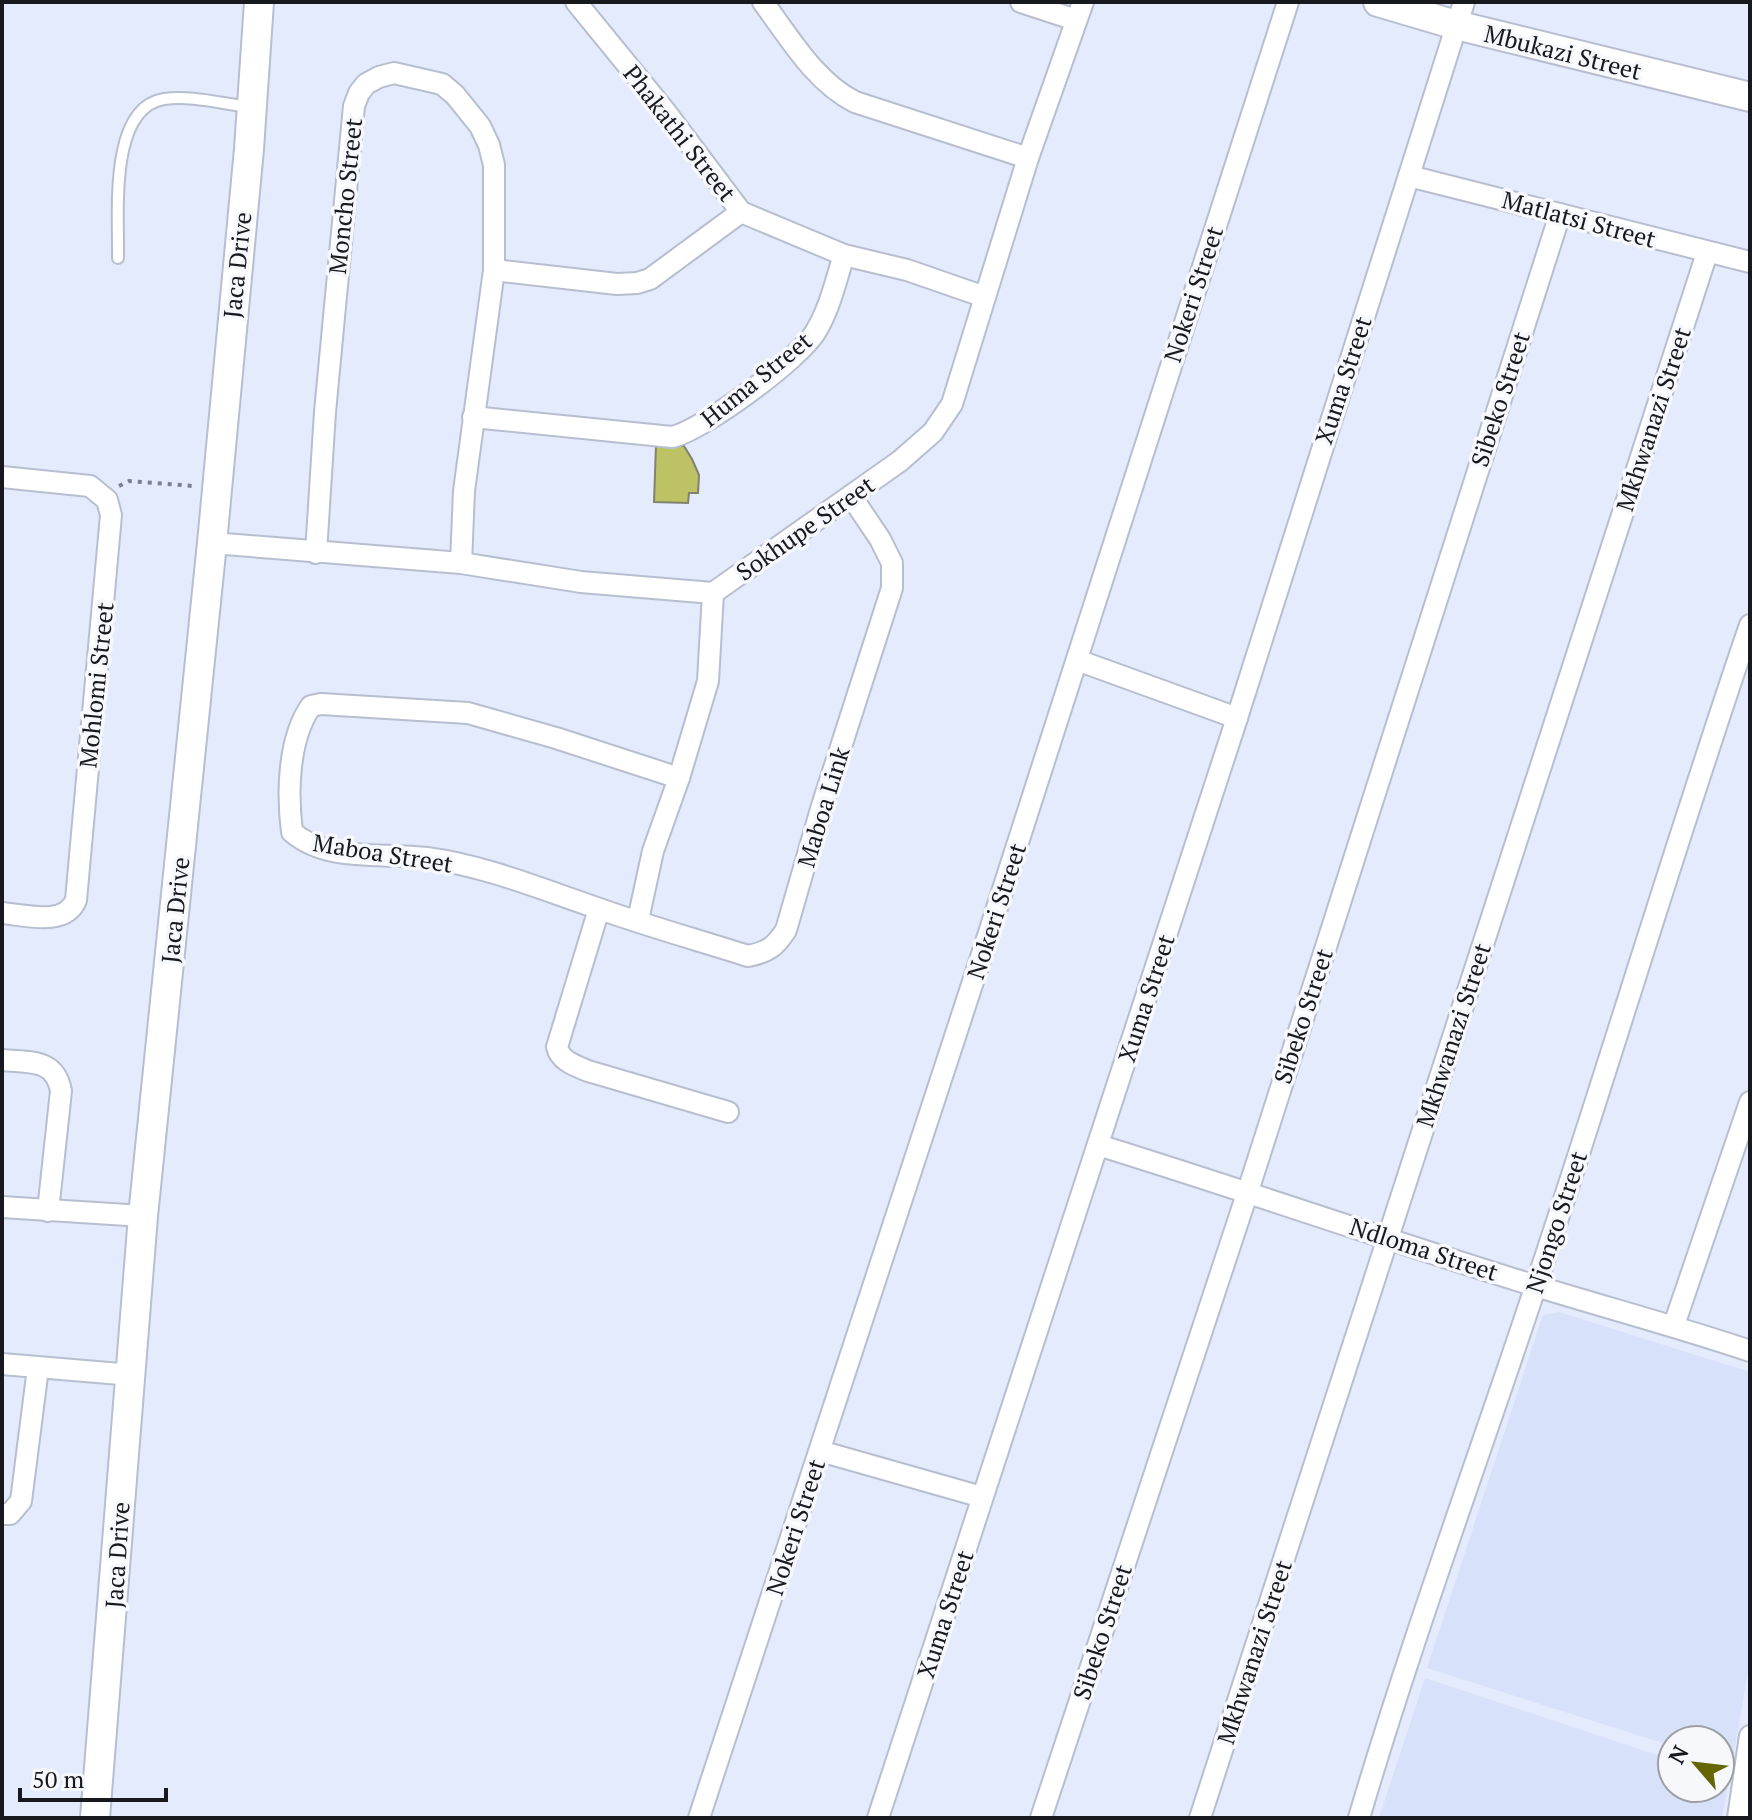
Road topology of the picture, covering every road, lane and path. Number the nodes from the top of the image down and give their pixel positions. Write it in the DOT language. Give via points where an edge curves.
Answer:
graph roads {
  1 [pos="259,2"];
  2 [pos="576,2"];
  3 [pos="763,2"];
  4 [pos="1021,2"];
  5 [pos="1288,2"];
  6 [pos="1378,2"];
  7 [pos="1080,11"];
  8 [pos="1460,14"];
  9 [pos="1750,97"];
  10 [pos="252,107"];
  11 [pos="1028,158"];
  12 [pos="1409,176"];
  13 [pos="741,212"];
  14 [pos="1560,214"];
  15 [pos="1707,253"];
  16 [pos="844,255"];
  17 [pos="118,258"];
  18 [pos="1750,262"];
  19 [pos="494,270"];
  20 [pos="985,297"];
  21 [pos="473,417"];
  22 [pos="2,477"];
  23 [pos="217,488"];
  24 [pos="103,494"];
  25 [pos="851,496"];
  26 [pos="212,543"];
  27 [pos="316,553"];
  28 [pos="461,563"];
  29 [pos="713,593"];
  30 [pos="1750,625"];
  31 [pos="1077,660"];
  32 [pos="1237,718"];
  33 [pos="679,778"];
  34 [pos="599,909"];
  35 [pos="2,913"];
  36 [pos="638,920"];
  37 [pos="2,1060"];
  38 [pos="1750,1102"];
  39 [pos="728,1112"];
  40 [pos="1098,1145"];
  41 [pos="1248,1191"];
  42 [pos="2,1207"];
  43 [pos="48,1211"];
  44 [pos="143,1216"];
  45 [pos="1387,1238"];
  46 [pos="1536,1286"];
  47 [pos="1674,1325"];
  48 [pos="1750,1351"];
  49 [pos="2,1364"];
  50 [pos="38,1368"];
  51 [pos="132,1375"];
  52 [pos="820,1451"];
  53 [pos="982,1497"];
  54 [pos="2,1514"];
  55 [pos="1750,1736"];
  56 [pos="95,1818"];
  57 [pos="699,1818"];
  58 [pos="878,1818"];
  59 [pos="1041,1818"];
  60 [pos="1200,1818"];
  61 [pos="1359,1818"];
  62 [pos="1738,1818"];
  1 -- 10 [label="street, Jaca Drive"];
  2 -- 13 [label="street, Phakathi Street"];
  3 -- 11 [label="street" via="841,95"];
  4 -- 7 [label="street"];
  5 -- 31 [label="street, Nokeri Street"];
  6 -- 8 [label="street, Mbukazi Street"];
  7 -- 11 [label="street, Sokhupe Street"];
  8 -- 9 [label="street, Mbukazi Street"];
  8 -- 12 [label="street, Xuma Street"];
  10 -- 17 [label="lane" via="166,99 139,111 124,143"];
  10 -- 23 [label="street, Jaca Drive"];
  11 -- 20 [label="street, Sokhupe Street"];
  12 -- 14 [label="street, Matlatsi Street"];
  12 -- 32 [label="street, Xuma Street"];
  13 -- 16 [label="street, Phakathi Street"];
  13 -- 19 [label="street" via="667,269 637,283"];
  14 -- 15 [label="street, Matlatsi Street"];
  14 -- 41 [label="street, Sibeko Street"];
  15 -- 18 [label="street, Matlatsi Street"];
  15 -- 45 [label="street, Mkhwanazi Street"];
  16 -- 20 [label="street, Phakathi Street"];
  16 -- 21 [label="street, Huma Street" via="815,334 783,364 685,434 672,437"];
  19 -- 21 [label="street, Moncho Street"];
  19 -- 27 [label="street, Moncho Street" via="494,165 480,126 442,84 394,73 366,84 354,106"];
  20 -- 25 [label="street, Sokhupe Street" via="952,404 933,432"];
  21 -- 28 [label="street, Moncho Street"];
  22 -- 24 [label="street" via="90,486"];
  23 -- 24 [label="path" via="129,481"];
  23 -- 26 [label="street, Jaca Drive"];
  24 -- 35 [label="street, Mohlomi Street" via="111,507 110,528 76,900 58,917"];
  25 -- 29 [label="street, Sokhupe Street"];
  25 -- 36 [label="street, Maboa Link" via="892,563 892,588 786,930 776,946 748,956"];
  26 -- 27 [label="street, Sokhupe Street"];
  26 -- 44 [label="street, Jaca Drive"];
  27 -- 28 [label="street, Sokhupe Street"];
  28 -- 29 [label="street, Sokhupe Street" via="581,582"];
  29 -- 33 [label="street" via="708,681"];
  30 -- 46 [label="street, Njongo Street"];
  31 -- 32 [label="street"];
  31 -- 52 [label="street, Nokeri Street"];
  32 -- 40 [label="street, Xuma Street"];
  33 -- 34 [label="street, Maboa Street" via="468,713 321,704 305,714 292,763 289,815 292,832 303,842 481,869"];
  33 -- 36 [label="street" via="653,851"];
  34 -- 36 [label="street, Maboa Link"];
  34 -- 39 [label="street" via="558,1053 588,1071"];
  37 -- 43 [label="street" via="47,1067 59,1081"];
  38 -- 47 [label="street"];
  40 -- 41 [label="street, Ndloma Street"];
  40 -- 53 [label="street, Xuma Street"];
  41 -- 45 [label="street, Ndloma Street"];
  41 -- 59 [label="street, Sibeko Street"];
  42 -- 43 [label="street"];
  43 -- 44 [label="street"];
  44 -- 51 [label="street, Jaca Drive"];
  45 -- 46 [label="street, Ndloma Street"];
  45 -- 60 [label="street, Mkhwanazi Street"];
  46 -- 47 [label="street, Ndloma Street"];
  46 -- 61 [label="street, Njongo Street"];
  47 -- 48 [label="street, Ndloma Street"];
  49 -- 50 [label="street"];
  50 -- 51 [label="street"];
  50 -- 54 [label="street" via="21,1501 10,1514"];
  51 -- 56 [label="street, Jaca Drive"];
  52 -- 53 [label="street"];
  52 -- 57 [label="street, Nokeri Street"];
  53 -- 58 [label="street, Xuma Street"];
  55 -- 62 [label="street"];
}
